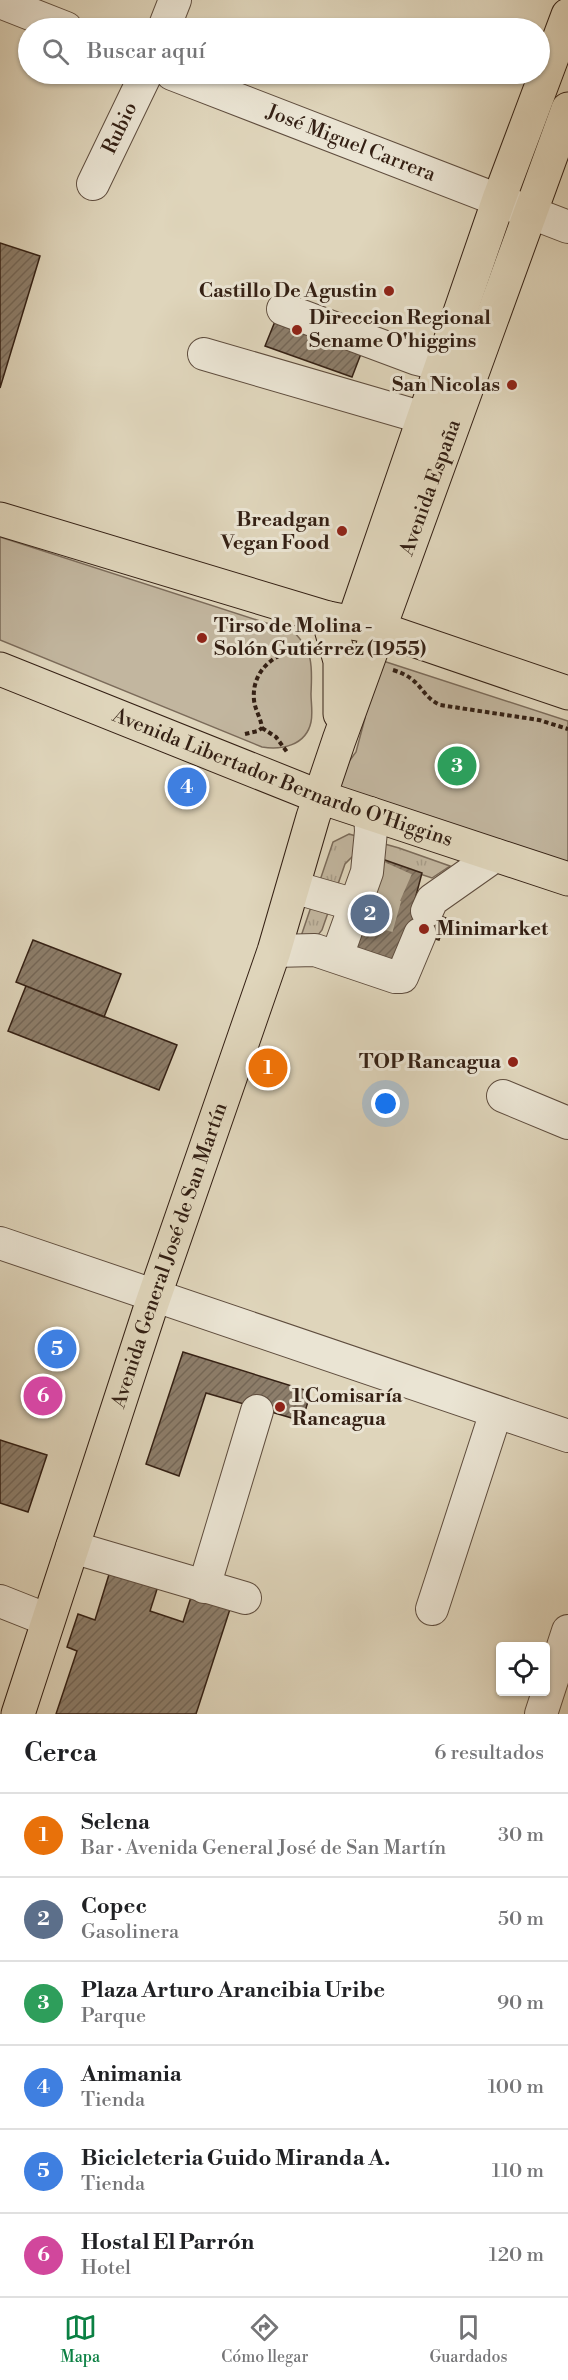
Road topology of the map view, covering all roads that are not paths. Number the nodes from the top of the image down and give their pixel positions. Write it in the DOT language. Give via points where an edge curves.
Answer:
graph roads {
  1 [pos="175,0"];
  2 [pos="0,2"];
  3 [pos="568,15"];
  4 [pos="41,18"];
  5 [pos="168,18"];
  6 [pos="550,63"];
  7 [pos="141,84"];
  8 [pos="198,84"];
  9 [pos="542,84"];
  10 [pos="568,109"];
  11 [pos="93,184"];
  12 [pos="499,199"];
  13 [pos="532,213"];
  14 [pos="568,227"];
  15 [pos="283,309"];
  16 [pos="204,354"];
  17 [pos="442,365"];
  18 [pos="424,418"];
  19 [pos="0,519"];
  20 [pos="353,623"];
  21 [pos="354,661"];
  22 [pos="0,669"];
  23 [pos="568,693"];
  24 [pos="320,797"];
  25 [pos="370,813"];
  26 [pos="496,855"];
  27 [pos="568,879"];
  28 [pos="293,887"];
  29 [pos="360,907"];
  30 [pos="274,951"];
  31 [pos="337,956"];
  32 [pos="503,1096"];
  33 [pos="568,1122"];
  34 [pos="0,1244"];
  35 [pos="154,1296"];
  36 [pos="257,1411"];
  37 [pos="496,1412"];
  38 [pos="568,1436"];
  39 [pos="72,1547"];
  40 [pos="204,1587"];
  41 [pos="245,1598"];
  42 [pos="0,1601"];
  43 [pos="432,1609"];
  44 [pos="48,1620"];
  45 [pos="568,1631"];
  46 [pos="18,1714"];
  47 [pos="541,1714"];
  1 -- 5 [label="street"];
  2 -- 4 [label="street"];
  3 -- 6 [label="main road, Avenida España"];
  7 -- 11 [label="street, Rubio"];
  8 -- 12 [label="street, José Miguel Carrera"];
  9 -- 12 [label="main road, Avenida España"];
  10 -- 13 [label="main road, Avenida España"];
  12 -- 13 [label="street, José Miguel Carrera"];
  12 -- 17 [label="main road, Avenida España"];
  13 -- 14 [label="street, José Miguel Carrera"];
  13 -- 20 [label="main road, Avenida España"];
  15 -- 17 [label="street"];
  16 -- 18 [label="street"];
  17 -- 18 [label="main road, Avenida España"];
  18 -- 20 [label="main road, Avenida España"];
  19 -- 20 [label="main road"];
  20 -- 21 [label="main road"];
  20 -- 21 [label="main road, Avenida España"];
  20 -- 23 [label="main road"];
  21 -- 24 [label="main road" via="342,683 339,740"];
  22 -- 24 [label="main road, Avenida Libertador Bernardo O'Higgins"];
  24 -- 25 [label="main road, Avenida Libertador Bernardo O'Higgins"];
  24 -- 28 [label="main road, Avenida General José de San Martín"];
  25 -- 26 [label="main road, Avenida Libertador Bernardo O'Higgins"];
  25 -- 29 [label="street" via="371,874"];
  26 -- 27 [label="main road, Avenida Libertador Bernardo O'Higgins"];
  26 -- 31 [label="street" via="424,910 402,977"];
  28 -- 29 [label="street"];
  28 -- 30 [label="main road, Avenida General José de San Martín"];
  29 -- 31 [label="street"];
  30 -- 31 [label="street" via="304,949"];
  30 -- 35 [label="main road, Avenida General José de San Martín"];
  32 -- 33 [label="street"];
  34 -- 35 [label="street"];
  35 -- 37 [label="street"];
  35 -- 39 [label="main road, Avenida General José de San Martín"];
  36 -- 40 [label="street"];
  37 -- 38 [label="street"];
  37 -- 43 [label="street"];
  39 -- 40 [label="street"];
  39 -- 44 [label="main road, Avenida General José de San Martín"];
  40 -- 41 [label="street"];
  42 -- 44 [label="street"];
  44 -- 46 [label="main road, Avenida General José de San Martín"];
  45 -- 47 [label="street"];
}
